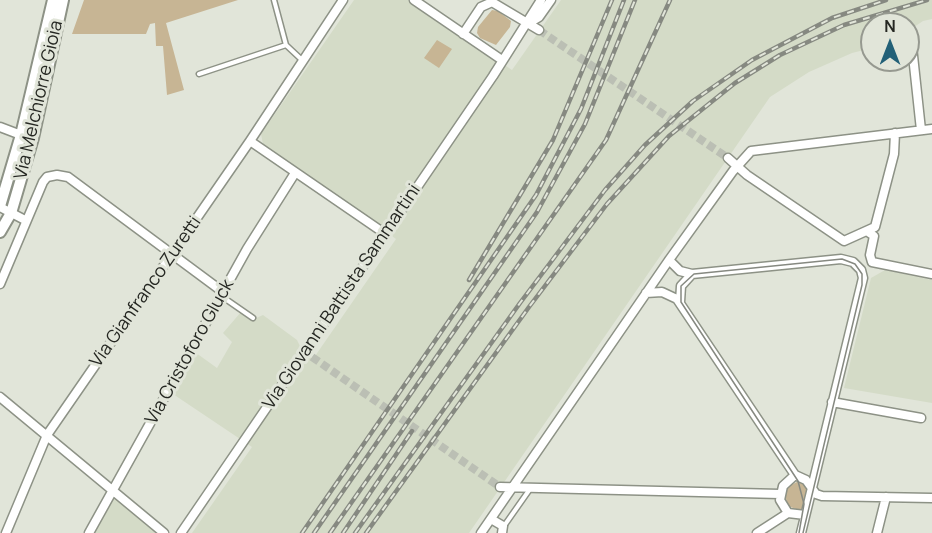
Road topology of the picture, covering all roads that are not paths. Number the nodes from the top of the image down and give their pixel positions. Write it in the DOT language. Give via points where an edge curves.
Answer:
graph roads {
  1 [pos="53,0"];
  2 [pos="63,0"];
  3 [pos="274,0"];
  4 [pos="343,0"];
  5 [pos="414,0"];
  6 [pos="542,0"];
  7 [pos="551,0"];
  8 [pos="488,1"];
  9 [pos="528,23"];
  10 [pos="539,30"];
  11 [pos="463,34"];
  12 [pos="286,45"];
  13 [pos="303,60"];
  14 [pos="502,60"];
  15 [pos="915,72"];
  16 [pos="200,74"];
  17 [pos="0,127"];
  18 [pos="932,129"];
  19 [pos="921,130"];
  20 [pos="895,133"];
  21 [pos="21,135"];
  22 [pos="250,141"];
  23 [pos="728,158"];
  24 [pos="738,166"];
  25 [pos="295,173"];
  26 [pos="0,206"];
  27 [pos="10,213"];
  28 [pos="25,220"];
  29 [pos="0,232"];
  30 [pos="868,232"];
  31 [pos="384,233"];
  32 [pos="172,253"];
  33 [pos="669,260"];
  34 [pos="692,274"];
  35 [pos="932,274"];
  36 [pos="0,284"];
  37 [pos="223,292"];
  38 [pos="646,293"];
  39 [pos="681,303"];
  40 [pos="253,318"];
  41 [pos="0,397"];
  42 [pos="832,402"];
  43 [pos="921,418"];
  44 [pos="46,435"];
  45 [pos="795,475"];
  46 [pos="500,487"];
  47 [pos="512,488"];
  48 [pos="812,488"];
  49 [pos="530,489"];
  50 [pos="114,491"];
  51 [pos="780,494"];
  52 [pos="886,497"];
  53 [pos="932,498"];
  54 [pos="788,513"];
  55 [pos="805,515"];
  56 [pos="491,519"];
  57 [pos="503,530"];
  58 [pos="6,533"];
  59 [pos="89,533"];
  60 [pos="164,533"];
  61 [pos="181,533"];
  62 [pos="481,533"];
  63 [pos="757,533"];
  64 [pos="801,533"];
  65 [pos="877,533"];
  1 -- 21 [label="street, Via Melchiorre Gioia"];
  2 -- 27 [label="street, Via Melchiorre Gioia" via="33,138"];
  3 -- 12 [label="lane"];
  4 -- 13 [label="street, Via Gianfranco Zuretti"];
  5 -- 11 [label="street"];
  6 -- 9 [label="street"];
  7 -- 9 [label="street" via="539,17"];
  8 -- 9 [label="street"];
  8 -- 11 [label="street"];
  9 -- 10 [label="street"];
  9 -- 14 [label="street, Via Giovanni Battista Sammartini"];
  11 -- 14 [label="street"];
  12 -- 13 [label="lane"];
  12 -- 16 [label="lane"];
  13 -- 22 [label="street, Via Gianfranco Zuretti"];
  14 -- 31 [label="street, Via Giovanni Battista Sammartini"];
  15 -- 19 [label="street"];
  17 -- 21 [label="street"];
  18 -- 19 [label="street"];
  19 -- 20 [label="street"];
  20 -- 24 [label="street" via="754,150"];
  20 -- 30 [label="street" via="894,154 876,225"];
  21 -- 26 [label="street, Via Melchiorre Gioia"];
  22 -- 25 [label="street"];
  22 -- 32 [label="street, Via Gianfranco Zuretti"];
  23 -- 24 [label="street"];
  24 -- 30 [label="street" via="842,240"];
  24 -- 33 [label="street"];
  25 -- 31 [label="street"];
  25 -- 37 [label="street, Via Cristoforo Gluck"];
  26 -- 27 [label="street"];
  27 -- 28 [label="street"];
  27 -- 29 [label="street, Via Melchiorre Gioia"];
  28 -- 32 [label="street" via="43,182 51,176 63,176"];
  28 -- 36 [label="street"];
  30 -- 35 [label="street" via="875,237 870,259 875,263"];
  31 -- 61 [label="street, Via Giovanni Battista Sammartini" via="308,354"];
  32 -- 37 [label="street"];
  32 -- 44 [label="street, Via Gianfranco Zuretti"];
  33 -- 34 [label="street" via="680,271"];
  33 -- 38 [label="street"];
  34 -- 39 [label="street" via="681,286"];
  34 -- 42 [label="street" via="841,259 858,266 863,278"];
  37 -- 40 [label="lane" via="227,300"];
  37 -- 50 [label="street, Via Cristoforo Gluck"];
  38 -- 39 [label="street" via="665,292"];
  38 -- 47 [label="street"];
  39 -- 45 [label="street"];
  41 -- 44 [label="street"];
  42 -- 43 [label="street"];
  42 -- 48 [label="street"];
  44 -- 50 [label="street"];
  44 -- 58 [label="street, Via Gianfranco Zuretti"];
  45 -- 48 [label="street"];
  45 -- 51 [label="street"];
  46 -- 47 [label="street"];
  47 -- 49 [label="street"];
  47 -- 56 [label="street"];
  48 -- 52 [label="street" via="822,496"];
  48 -- 55 [label="street"];
  49 -- 51 [label="street"];
  49 -- 57 [label="lane"];
  50 -- 59 [label="street, Via Cristoforo Gluck"];
  50 -- 60 [label="street"];
  51 -- 54 [label="street"];
  52 -- 53 [label="street"];
  52 -- 65 [label="street"];
  54 -- 55 [label="street"];
  54 -- 63 [label="street"];
  55 -- 64 [label="street"];
  56 -- 57 [label="street"];
  56 -- 62 [label="street"];
}
